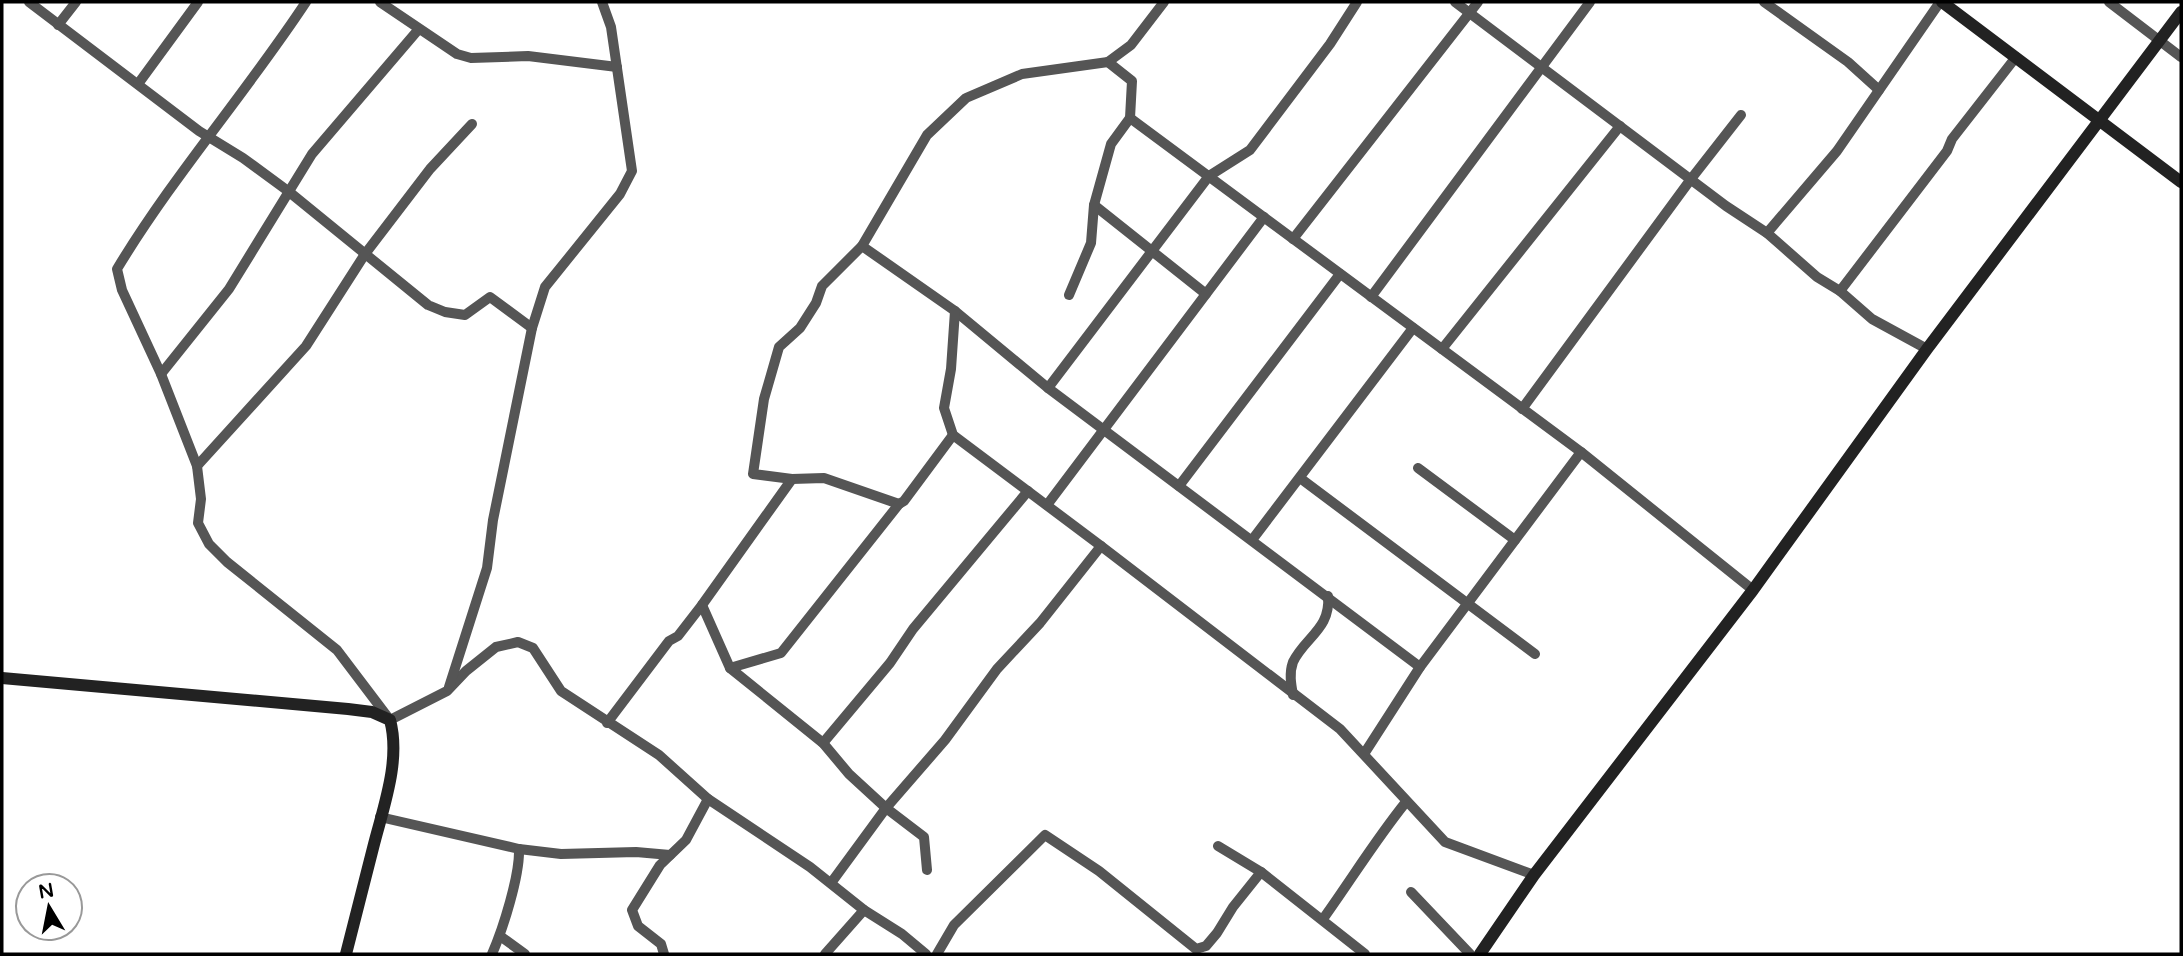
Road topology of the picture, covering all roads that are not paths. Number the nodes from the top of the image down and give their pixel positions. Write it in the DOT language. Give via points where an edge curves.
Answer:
graph roads {
  1 [pos="29,2"];
  2 [pos="75,2"];
  3 [pos="198,2"];
  4 [pos="306,2"];
  5 [pos="380,2"];
  6 [pos="602,2"];
  7 [pos="1164,2"];
  8 [pos="1357,2"];
  9 [pos="1455,2"];
  10 [pos="1478,2"];
  11 [pos="1590,2"];
  12 [pos="1764,2"];
  13 [pos="1941,2"];
  14 [pos="2109,2"];
  15 [pos="1470,12"];
  16 [pos="2181,12"];
  17 [pos="58,25"];
  18 [pos="418,30"];
  19 [pos="2160,42"];
  20 [pos="2016,57"];
  21 [pos="2181,57"];
  22 [pos="1108,62"];
  23 [pos="617,67"];
  24 [pos="1543,67"];
  25 [pos="138,85"];
  26 [pos="1879,90"];
  27 [pos="1741,115"];
  28 [pos="1130,118"];
  29 [pos="2100,121"];
  30 [pos="471,124"];
  31 [pos="1620,126"];
  32 [pos="208,137"];
  33 [pos="1209,176"];
  34 [pos="1691,179"];
  35 [pos="2181,182"];
  36 [pos="288,191"];
  37 [pos="1094,205"];
  38 [pos="1264,217"];
  39 [pos="1767,233"];
  40 [pos="1293,239"];
  41 [pos="862,246"];
  42 [pos="1152,251"];
  43 [pos="365,254"];
  44 [pos="1340,274"];
  45 [pos="1840,291"];
  46 [pos="1206,294"];
  47 [pos="1069,295"];
  48 [pos="1371,296"];
  49 [pos="955,311"];
  50 [pos="531,328"];
  51 [pos="1413,328"];
  52 [pos="1442,349"];
  53 [pos="1927,349"];
  54 [pos="161,374"];
  55 [pos="1048,388"];
  56 [pos="1522,409"];
  57 [pos="1104,430"];
  58 [pos="953,435"];
  59 [pos="1581,453"];
  60 [pos="197,466"];
  61 [pos="1418,468"];
  62 [pos="1300,478"];
  63 [pos="792,479"];
  64 [pos="1179,486"];
  65 [pos="1028,491"];
  66 [pos="899,504"];
  67 [pos="1047,505"];
  68 [pos="1252,540"];
  69 [pos="1515,540"];
  70 [pos="1101,545"];
  71 [pos="1753,590"];
  72 [pos="1328,596"];
  73 [pos="1467,603"];
  74 [pos="702,605"];
  75 [pos="1535,654"];
  76 [pos="1420,667"];
  77 [pos="730,668"];
  78 [pos="2,678"];
  79 [pos="447,691"];
  80 [pos="1293,695"];
  81 [pos="390,720"];
  82 [pos="607,723"];
  83 [pos="822,743"];
  84 [pos="1364,754"];
  85 [pos="708,799"];
  86 [pos="1406,802"];
  87 [pos="886,808"];
  88 [pos="380,817"];
  89 [pos="1218,846"];
  90 [pos="519,849"];
  91 [pos="670,855"];
  92 [pos="927,870"];
  93 [pos="1261,872"];
  94 [pos="1534,875"];
  95 [pos="831,883"];
  96 [pos="1411,892"];
  97 [pos="864,910"];
  98 [pos="1323,919"];
  99 [pos="500,936"];
  100 [pos="346,954"];
  101 [pos="492,954"];
  102 [pos="525,954"];
  103 [pos="664,954"];
  104 [pos="825,954"];
  105 [pos="924,954"];
  106 [pos="937,954"];
  107 [pos="1365,954"];
  108 [pos="1470,954"];
  109 [pos="1480,954"];
  1 -- 17 [label="street"];
  2 -- 17 [label="street"];
  3 -- 25 [label="street"];
  4 -- 32 [label="street"];
  5 -- 18 [label="street"];
  6 -- 23 [label="street"];
  7 -- 22 [label="street" via="1131,45"];
  8 -- 33 [label="street" via="1250,150"];
  9 -- 15 [label="street"];
  10 -- 15 [label="street"];
  11 -- 24 [label="street"];
  12 -- 26 [label="street"];
  13 -- 20 [label="street"];
  13 -- 26 [label="street"];
  14 -- 19 [label="street"];
  15 -- 24 [label="street"];
  15 -- 40 [label="street"];
  16 -- 19 [label="street"];
  17 -- 25 [label="street"];
  18 -- 23 [label="street" via="471,58 528,56"];
  18 -- 36 [label="street" via="312,153"];
  19 -- 21 [label="street"];
  19 -- 29 [label="street"];
  20 -- 29 [label="street"];
  20 -- 45 [label="street"];
  22 -- 28 [label="street" via="1132,81"];
  22 -- 41 [label="street" via="1022,74 966,98 928,135"];
  23 -- 50 [label="street" via="632,172 620,194 545,288"];
  24 -- 31 [label="street"];
  24 -- 48 [label="street"];
  25 -- 32 [label="street"];
  26 -- 39 [label="street" via="1837,151"];
  27 -- 34 [label="street"];
  28 -- 33 [label="street"];
  28 -- 37 [label="street" via="1111,144"];
  29 -- 35 [label="street"];
  29 -- 53 [label="street"];
  30 -- 43 [label="street"];
  31 -- 34 [label="street"];
  31 -- 52 [label="street"];
  32 -- 36 [label="street"];
  32 -- 54 [label="street" via="117,269 121,290"];
  33 -- 38 [label="street"];
  33 -- 42 [label="street"];
  34 -- 39 [label="street"];
  34 -- 56 [label="street"];
  36 -- 43 [label="street"];
  36 -- 54 [label="street" via="229,289"];
  37 -- 42 [label="street"];
  37 -- 47 [label="street" via="1091,243"];
  38 -- 40 [label="street"];
  38 -- 46 [label="street"];
  39 -- 45 [label="street" via="1818,278"];
  40 -- 44 [label="street"];
  41 -- 49 [label="street"];
  41 -- 63 [label="street" via="822,286 800,328 779,347 764,399 753,474"];
  42 -- 46 [label="street"];
  42 -- 55 [label="street"];
  43 -- 50 [label="street" via="428,305 465,315 490,297"];
  43 -- 60 [label="street" via="306,346"];
  44 -- 48 [label="street"];
  44 -- 64 [label="street"];
  45 -- 53 [label="street" via="1871,319"];
  46 -- 57 [label="street"];
  48 -- 51 [label="street"];
  49 -- 55 [label="street"];
  49 -- 58 [label="street" via="944,408"];
  50 -- 79 [label="street" via="487,568"];
  51 -- 52 [label="street"];
  51 -- 62 [label="street"];
  52 -- 56 [label="street"];
  53 -- 71 [label="street"];
  54 -- 60 [label="street"];
  55 -- 57 [label="street"];
  56 -- 59 [label="street"];
  57 -- 64 [label="street"];
  57 -- 67 [label="street"];
  58 -- 65 [label="street"];
  58 -- 66 [label="street"];
  59 -- 69 [label="street"];
  59 -- 71 [label="street"];
  60 -- 81 [label="street" via="198,523 209,544 337,650"];
  61 -- 69 [label="street"];
  62 -- 68 [label="street"];
  62 -- 73 [label="street"];
  63 -- 66 [label="street" via="824,478"];
  63 -- 74 [label="street"];
  64 -- 68 [label="street"];
  65 -- 67 [label="street"];
  65 -- 83 [label="street"];
  66 -- 77 [label="street" via="781,653"];
  67 -- 70 [label="street"];
  68 -- 72 [label="street"];
  69 -- 73 [label="street"];
  70 -- 80 [label="street"];
  70 -- 87 [label="street"];
  71 -- 94 [label="street"];
  72 -- 76 [label="street"];
  72 -- 80 [label="street" via="1325,619 1293,663"];
  73 -- 75 [label="street"];
  73 -- 76 [label="street"];
  74 -- 77 [label="street"];
  74 -- 82 [label="street"];
  76 -- 84 [label="street"];
  77 -- 83 [label="street"];
  78 -- 81 [label="street" via="348,709"];
  79 -- 81 [label="street"];
  79 -- 82 [label="street" via="496,647 519,642 533,648 561,691"];
  80 -- 84 [label="street" via="1340,729"];
  81 -- 88 [label="street" via="394,751"];
  82 -- 85 [label="street" via="659,755"];
  83 -- 87 [label="street"];
  84 -- 86 [label="street"];
  85 -- 91 [label="street" via="686,840"];
  85 -- 95 [label="street"];
  86 -- 94 [label="street" via="1445,842"];
  86 -- 98 [label="street"];
  87 -- 92 [label="street" via="924,836"];
  87 -- 95 [label="street"];
  88 -- 90 [label="street"];
  88 -- 100 [label="street"];
  89 -- 93 [label="street"];
  90 -- 91 [label="street"];
  90 -- 99 [label="street" via="520,864"];
  91 -- 103 [label="street" via="632,910 638,926 661,943"];
  93 -- 98 [label="street"];
  93 -- 106 [label="street" via="1217,933 1206,946 1196,949 1099,871 1045,835 954,925"];
  94 -- 109 [label="street"];
  95 -- 97 [label="street"];
  96 -- 108 [label="street"];
  97 -- 104 [label="street"];
  97 -- 105 [label="street"];
  98 -- 107 [label="street"];
  99 -- 101 [label="street"];
  99 -- 102 [label="street"];
}
